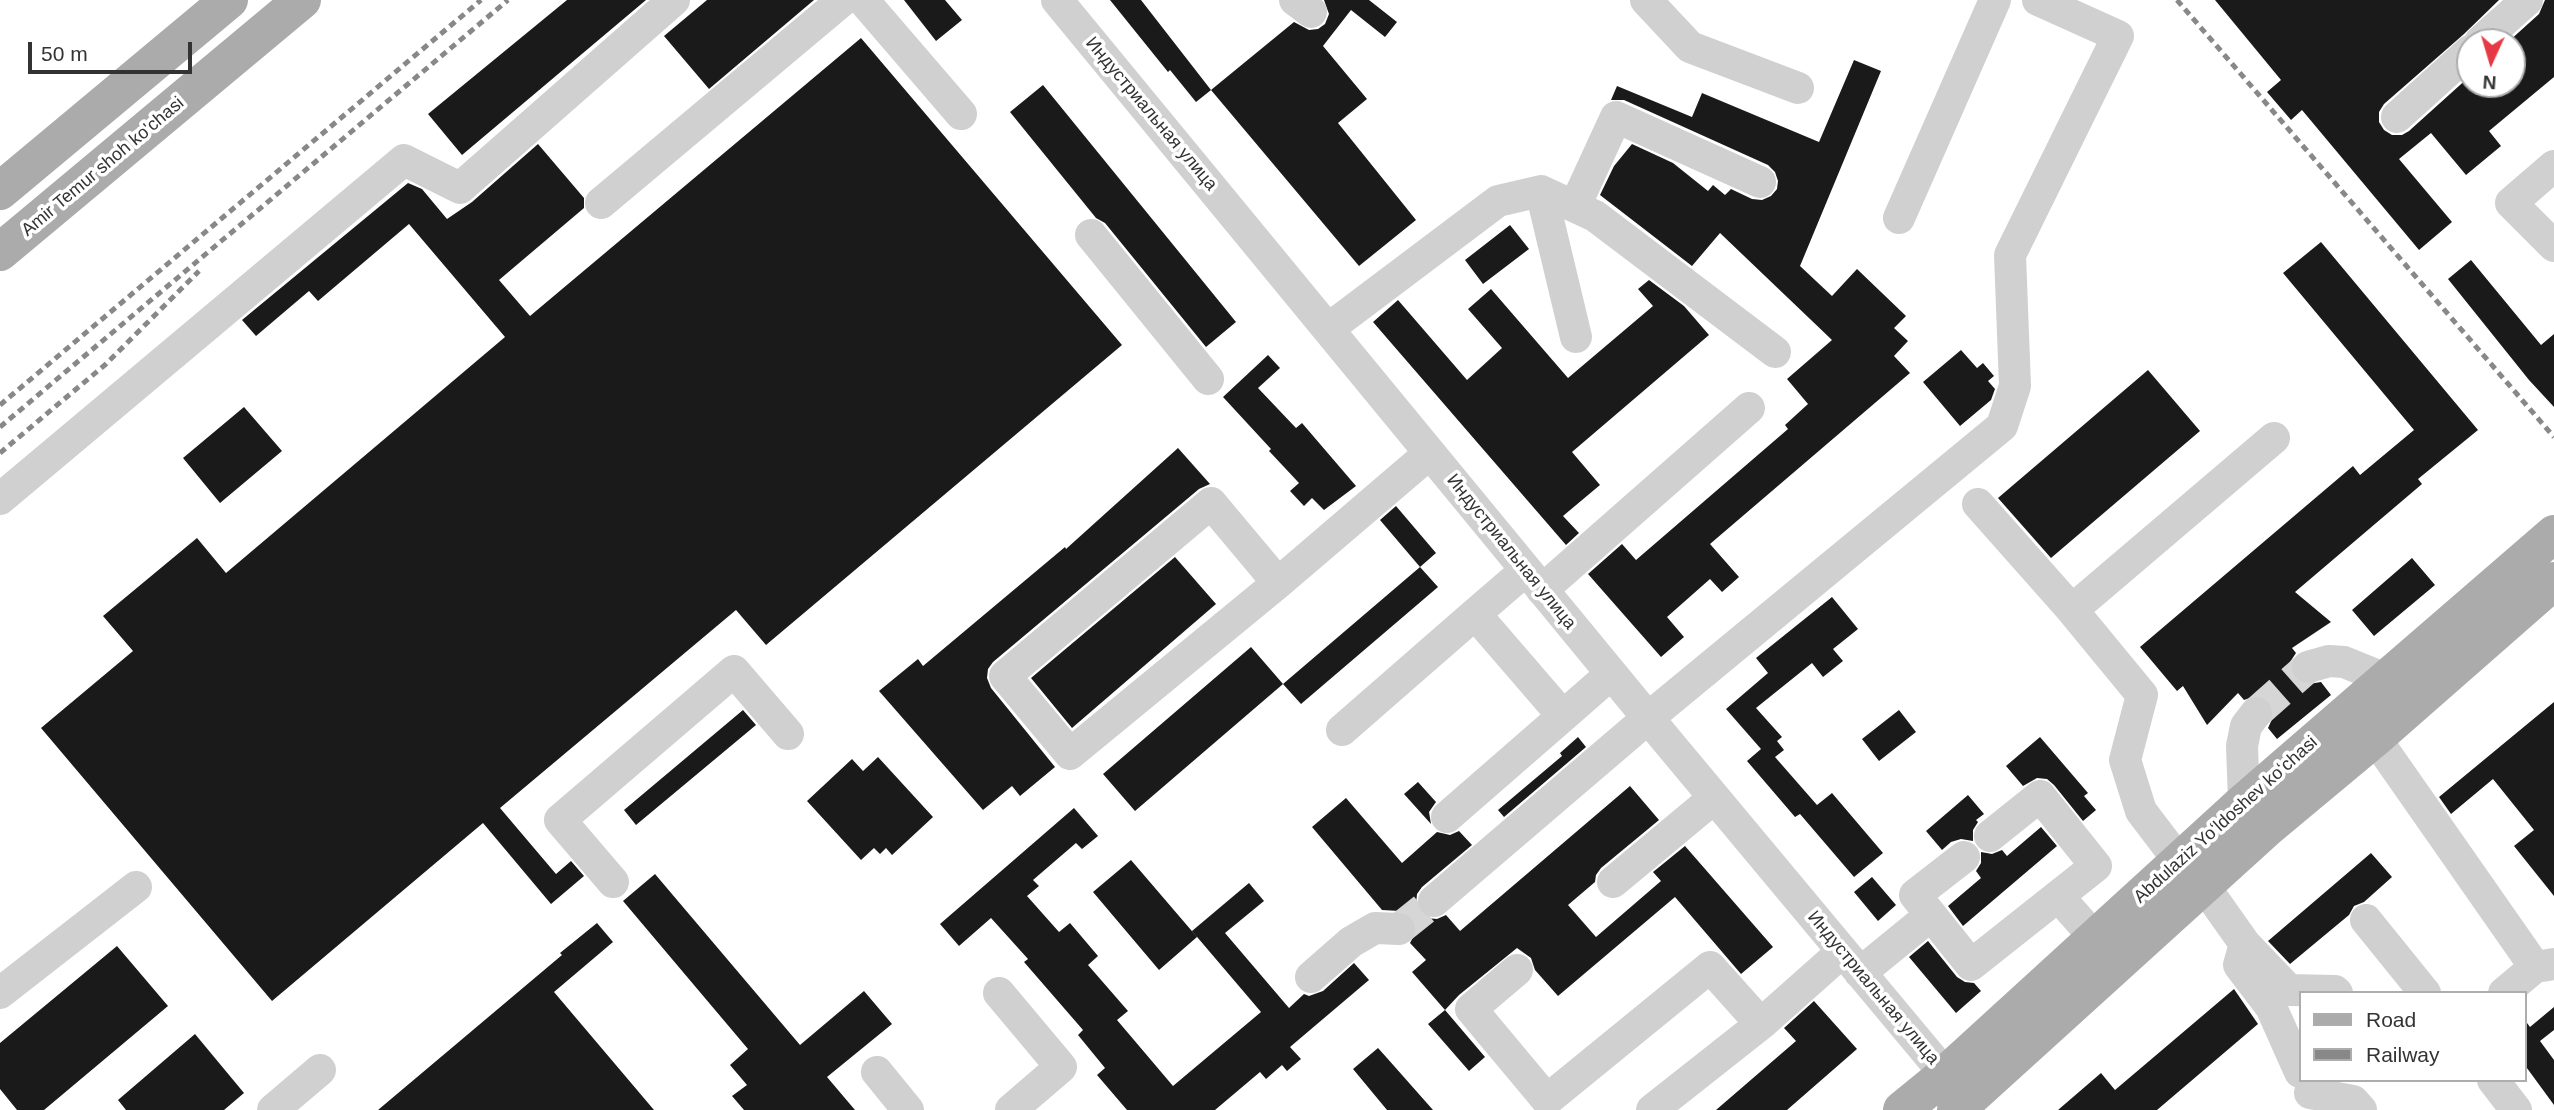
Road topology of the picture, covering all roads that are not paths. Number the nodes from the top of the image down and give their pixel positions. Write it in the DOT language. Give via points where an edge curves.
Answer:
graph roads {
  1 [pos="229,0"];
  2 [pos="302,0"];
  3 [pos="674,0"];
  4 [pos="843,0"];
  5 [pos="863,0"];
  6 [pos="1057,0"];
  7 [pos="1646,0"];
  8 [pos="1995,0"];
  9 [pos="2038,0"];
  10 [pos="2527,0"];
  11 [pos="2496,28"];
  12 [pos="2456,64"];
  13 [pos="1798,88"];
  14 [pos="961,114"];
  15 [pos="2397,117"];
  16 [pos="2554,166"];
  17 [pos="1760,182"];
  18 [pos="0,191"];
  19 [pos="1541,191"];
  20 [pos="601,203"];
  21 [pos="1575,206"];
  22 [pos="1899,218"];
  23 [pos="1091,235"];
  24 [pos="2554,246"];
  25 [pos="0,252"];
  26 [pos="1328,329"];
  27 [pos="1576,337"];
  28 [pos="1775,352"];
  29 [pos="1208,379"];
  30 [pos="1749,408"];
  31 [pos="2274,438"];
  32 [pos="1430,453"];
  33 [pos="0,499"];
  34 [pos="1978,504"];
  35 [pos="2554,534"];
  36 [pos="1534,580"];
  37 [pos="2553,582"];
  38 [pos="1278,583"];
  39 [pos="2072,610"];
  40 [pos="1475,614"];
  41 [pos="2308,667"];
  42 [pos="1611,674"];
  43 [pos="2386,679"];
  44 [pos="2349,710"];
  45 [pos="2256,713"];
  46 [pos="1563,716"];
  47 [pos="1648,718"];
  48 [pos="1342,730"];
  49 [pos="788,734"];
  50 [pos="2375,738"];
  51 [pos="1714,798"];
  52 [pos="2244,802"];
  53 [pos="1447,817"];
  54 [pos="1990,836"];
  55 [pos="1964,857"];
  56 [pos="2191,874"];
  57 [pos="613,882"];
  58 [pos="1614,882"];
  59 [pos="136,887"];
  60 [pos="2059,896"];
  61 [pos="1434,901"];
  62 [pos="1931,915"];
  63 [pos="2366,920"];
  64 [pos="1399,929"];
  65 [pos="2095,938"];
  66 [pos="2245,944"];
  67 [pos="1851,962"];
  68 [pos="2544,966"];
  69 [pos="1517,970"];
  70 [pos="1311,977"];
  71 [pos="2335,991"];
  72 [pos="2423,991"];
  73 [pos="2507,991"];
  74 [pos="0,993"];
  75 [pos="999,993"];
  76 [pos="1761,1024"];
  77 [pos="2298,1067"];
  78 [pos="320,1070"];
  79 [pos="877,1072"];
  80 [pos="2495,1082"];
  81 [pos="2308,1089"];
  82 [pos="1956,1095"];
  83 [pos="1550,1105"];
  84 [pos="273,1110"];
  85 [pos="908,1110"];
  86 [pos="1011,1110"];
  87 [pos="1652,1110"];
  88 [pos="1902,1110"];
  89 [pos="2361,1110"];
  90 [pos="2516,1110"];
  1 -- 18 [label="main road"];
  2 -- 25 [label="main road, Amir Temur shoh ko'chasi"];
  3 -- 33 [label="street" via="460,188 404,160"];
  4 -- 20 [label="street"];
  5 -- 14 [label="street"];
  6 -- 26 [label="street, Индустриальная улица"];
  7 -- 13 [label="street" via="1690,47"];
  8 -- 22 [label="street"];
  9 -- 47 [label="street" via="2118,36 2010,256 2015,386 2002,426"];
  10 -- 11 [label="street"];
  12 -- 15 [label="street"];
  16 -- 24 [label="street" via="2511,203"];
  17 -- 21 [label="street" via="1616,117"];
  19 -- 21 [label="street"];
  19 -- 26 [label="street" via="1498,201"];
  19 -- 27 [label="street"];
  21 -- 28 [label="street" via="1595,216"];
  23 -- 29 [label="street"];
  26 -- 32 [label="street, Индустриальная улица"];
  30 -- 36 [label="street"];
  31 -- 39 [label="street"];
  32 -- 36 [label="street, Индустриальная улица"];
  32 -- 38 [label="street"];
  34 -- 39 [label="street"];
  35 -- 43 [label="main road, Abdulaziz Yoʻldoshev koʻchasi"];
  36 -- 40 [label="street"];
  36 -- 42 [label="street, Индустриальная улица"];
  37 -- 50 [label="main road, Abdulaziz Yoʻldoshev koʻchasi"];
  38 -- 38 [label="street" via="1070,754 1004,676 1211,503"];
  39 -- 56 [label="street" via="2142,695 2125,760 2141,811"];
  40 -- 46 [label="street"];
  40 -- 48 [label="street"];
  41 -- 43 [label="street" via="2344,662"];
  42 -- 46 [label="street"];
  42 -- 47 [label="street, Индустриальная улица"];
  43 -- 44 [label="main road, Abdulaziz Yoʻldoshev koʻchasi"];
  44 -- 50 [label="street"];
  44 -- 52 [label="main road, Abdulaziz Yoʻldoshev koʻchasi"];
  45 -- 52 [label="street" via="2246,726 2242,746"];
  46 -- 53 [label="street"];
  47 -- 51 [label="street, Индустриальная улица"];
  47 -- 61 [label="street"];
  49 -- 57 [label="street" via="734,671 560,820"];
  50 -- 56 [label="main road, Abdulaziz Yoʻldoshev koʻchasi" via="2267,828"];
  50 -- 68 [label="street"];
  51 -- 58 [label="street"];
  51 -- 67 [label="street, Индустриальная улица"];
  52 -- 56 [label="main road, Abdulaziz Yoʻldoshev koʻchasi"];
  54 -- 60 [label="street" via="2040,796 2096,866"];
  55 -- 62 [label="street" via="1915,895"];
  56 -- 65 [label="main road, Abdulaziz Yoʻldoshev koʻchasi"];
  56 -- 66 [label="street"];
  56 -- 82 [label="main road, Abdulaziz Yoʻldoshev koʻchasi"];
  59 -- 74 [label="street"];
  60 -- 62 [label="street" via="1971,965"];
  60 -- 65 [label="street"];
  62 -- 67 [label="street"];
  63 -- 72 [label="street"];
  64 -- 70 [label="street" via="1376,928 1351,942"];
  65 -- 82 [label="main road, Abdulaziz Yoʻldoshev koʻchasi"];
  66 -- 71 [label="street" via="2289,990"];
  66 -- 77 [label="street" via="2239,965 2271,1007"];
  67 -- 76 [label="street"];
  67 -- 82 [label="street, Индустриальная улица"];
  68 -- 73 [label="street"];
  69 -- 83 [label="street" via="1471,1009"];
  75 -- 86 [label="street" via="1061,1067"];
  76 -- 83 [label="street" via="1710,967"];
  76 -- 87 [label="street"];
  78 -- 84 [label="street"];
  79 -- 85 [label="street"];
  80 -- 90 [label="street"];
  81 -- 89 [label="street" via="2353,1101"];
  82 -- 88 [label="main road, Abdulaziz Yoʻldoshev koʻchasi"];
}
